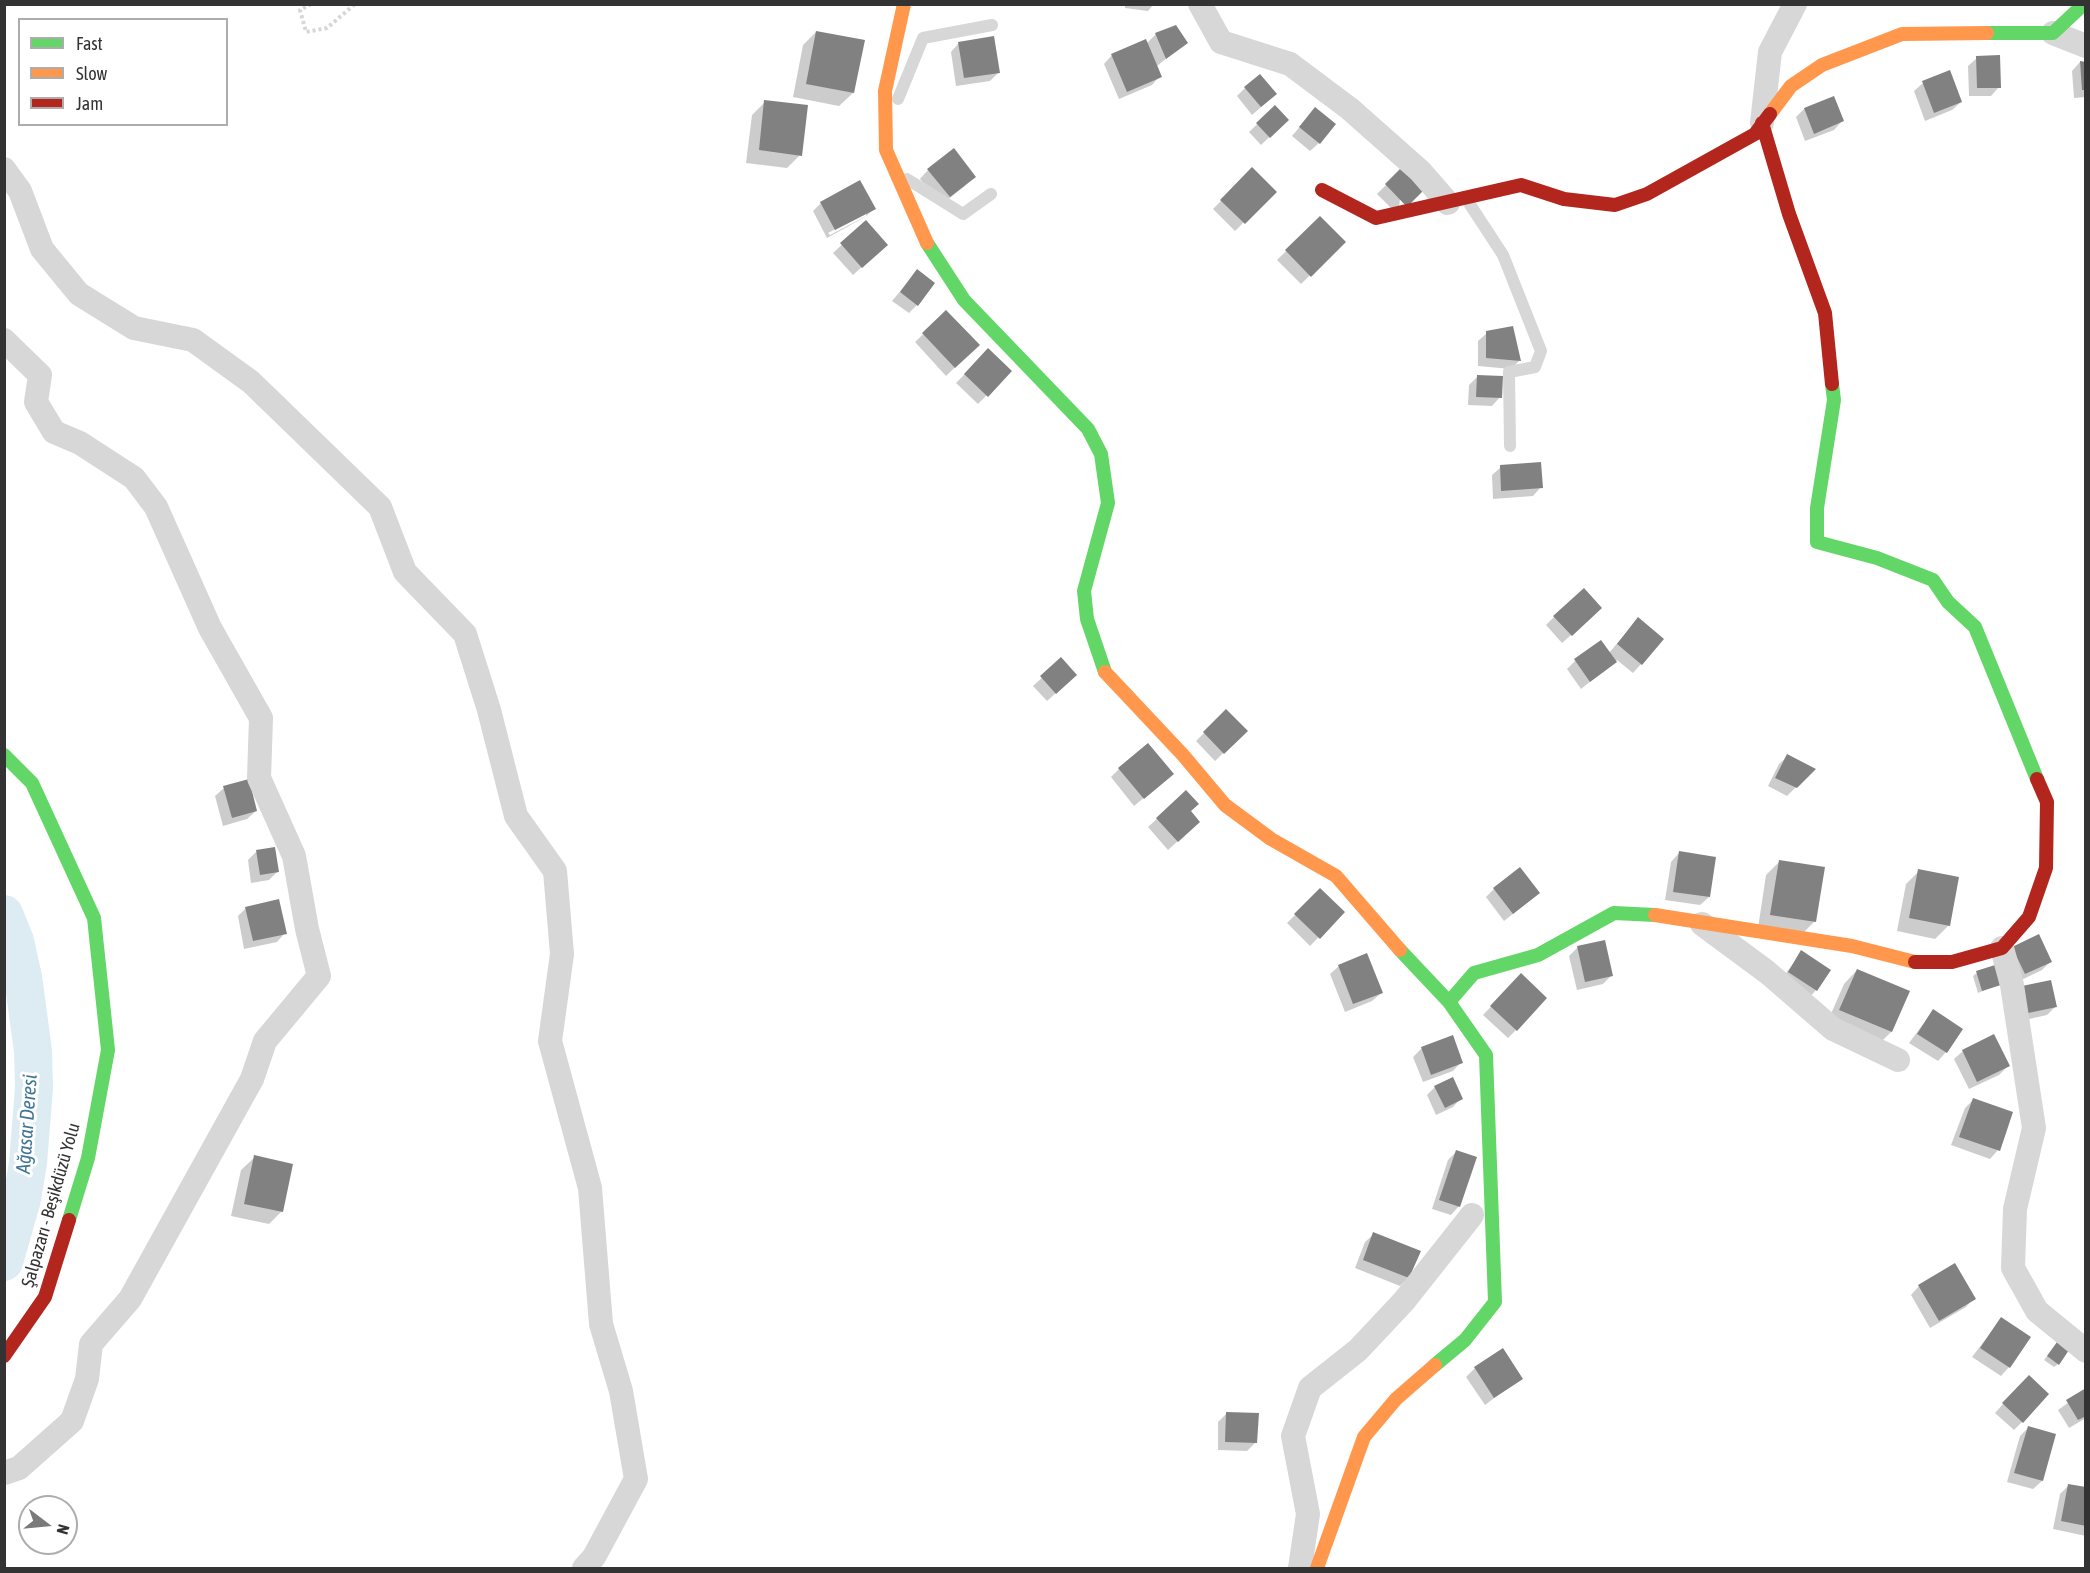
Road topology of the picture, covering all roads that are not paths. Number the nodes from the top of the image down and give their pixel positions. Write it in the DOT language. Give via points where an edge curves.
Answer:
graph roads {
  1 [pos="904,4"];
  2 [pos="1200,4"];
  3 [pos="1795,4"];
  4 [pos="2084,4"];
  5 [pos="993,25"];
  6 [pos="2053,33"];
  7 [pos="2085,46"];
  8 [pos="1762,123"];
  9 [pos="886,127"];
  10 [pos="4,169"];
  11 [pos="896,172"];
  12 [pos="1322,190"];
  13 [pos="991,194"];
  14 [pos="1457,201"];
  15 [pos="4,340"];
  16 [pos="1510,446"];
  17 [pos="4,755"];
  18 [pos="1697,921"];
  19 [pos="2002,948"];
  20 [pos="1449,1002"];
  21 [pos="1898,1060"];
  22 [pos="1472,1215"];
  23 [pos="2085,1352"];
  24 [pos="4,1356"];
  25 [pos="4,1473"];
  26 [pos="584,1569"];
  27 [pos="1300,1569"];
  28 [pos="1317,1569"];
  1 -- 9 [label="street" via="885,91"];
  2 -- 14 [label="street" via="1221,42 1290,64 1350,109"];
  3 -- 8 [label="street" via="1770,52"];
  4 -- 6 [label="street"];
  5 -- 9 [label="lane" via="923,38"];
  6 -- 7 [label="street"];
  6 -- 8 [label="street" via="1902,34 1822,65 1791,86"];
  8 -- 14 [label="street" via="1755,134 1647,194 1615,205 1564,200 1521,185"];
  8 -- 19 [label="street" via="1789,214 1825,313 1834,400 1817,508 1817,542 1877,558 1933,580 1948,602 1975,627 2046,802 2046,868 2029,917"];
  9 -- 11 [label="street" via="886,150"];
  10 -- 26 [label="street" via="20,191 42,249 79,294 134,328 193,340 251,382 380,507 405,572 465,634 516,816 555,871 562,954 550,1041 590,1188 601,1324 621,1391 636,1479"];
  11 -- 13 [label="lane" via="963,214"];
  11 -- 20 [label="street" via="922,235 964,300 1088,429 1101,454 1108,503 1084,591 1087,619 1105,673 1225,805 1271,839 1336,876"];
  12 -- 14 [label="street" via="1376,218"];
  14 -- 16 [label="lane" via="1503,255 1541,351 1535,367 1509,372"];
  15 -- 25 [label="street" via="40,375 36,402 54,432 80,443 134,478 156,507 210,628 261,718 259,778 294,856 319,976 265,1041 252,1079 130,1299 91,1344 87,1379 72,1421 18,1468"];
  17 -- 24 [label="street, Şalpazarı - Beşikdüzü Yolu" via="32,783 94,918 108,1050 88,1158 45,1296"];
  18 -- 19 [label="street" via="1852,946 1923,964 1952,962"];
  18 -- 20 [label="street" via="1614,913 1538,955 1474,973"];
  18 -- 21 [label="street" via="1767,972 1833,1029"];
  19 -- 23 [label="street" via="2012,985 2034,1128 2015,1209 2013,1268 2037,1311"];
  20 -- 28 [label="street" via="1486,1055 1495,1302 1465,1340 1396,1399 1364,1437"];
  22 -- 27 [label="street" via="1397,1309 1358,1350 1310,1388 1293,1436 1308,1514"];
}
